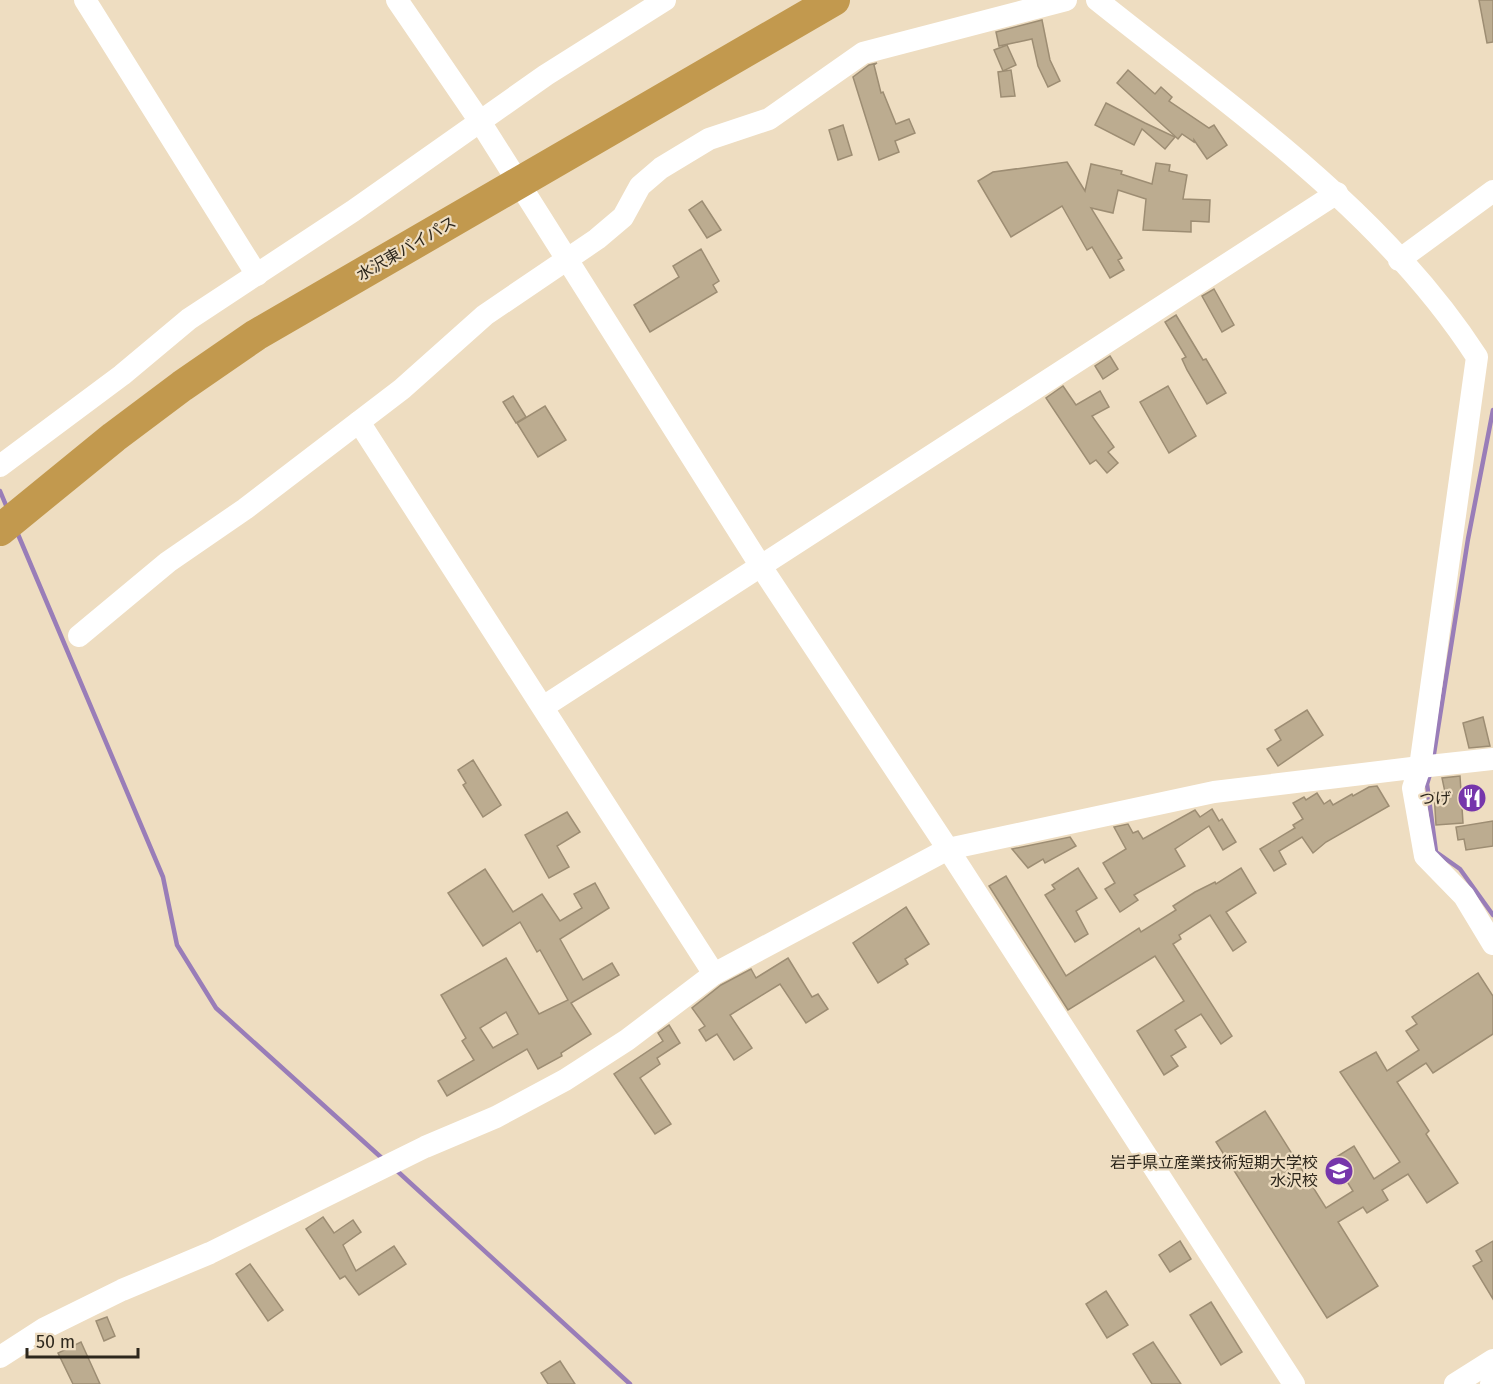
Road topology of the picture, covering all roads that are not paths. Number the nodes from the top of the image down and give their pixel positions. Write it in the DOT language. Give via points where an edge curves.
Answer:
graph roads {
  1 [pos="85,0"];
  2 [pos="397,0"];
  3 [pos="665,0"];
  4 [pos="834,0"];
  5 [pos="1066,0"];
  6 [pos="1097,0"];
  7 [pos="479,120"];
  8 [pos="518,182"];
  9 [pos="1493,191"];
  10 [pos="1337,193"];
  11 [pos="568,259"];
  12 [pos="1399,260"];
  13 [pos="257,275"];
  14 [pos="1485,354"];
  15 [pos="358,422"];
  16 [pos="8,461"];
  17 [pos="0,530"];
  18 [pos="760,565"];
  19 [pos="79,636"];
  20 [pos="543,707"];
  21 [pos="1493,759"];
  22 [pos="1420,767"];
  23 [pos="948,849"];
  24 [pos="1493,944"];
  25 [pos="714,974"];
  26 [pos="0,1357"];
  27 [pos="1493,1360"];
  28 [pos="1294,1384"];
  29 [pos="1455,1384"];
  1 -- 13 [label="street"];
  2 -- 7 [label="street"];
  3 -- 7 [label="street"];
  4 -- 8 [label="highway, 水沢東バイパス"];
  5 -- 11 [label="street" via="864,53 769,119 718,135 661,168 640,186 623,218"];
  6 -- 10 [label="street"];
  7 -- 8 [label="street"];
  7 -- 13 [label="street"];
  8 -- 11 [label="street"];
  8 -- 17 [label="highway, 水沢東バイパス" via="256,335 114,436"];
  9 -- 12 [label="street"];
  10 -- 12 [label="street"];
  10 -- 18 [label="street"];
  11 -- 15 [label="street" via="485,315 402,389"];
  11 -- 18 [label="street"];
  12 -- 14 [label="street"];
  13 -- 16 [label="street" via="189,319"];
  14 -- 22 [label="street"];
  15 -- 19 [label="street" via="168,562"];
  15 -- 20 [label="street"];
  18 -- 20 [label="street"];
  18 -- 23 [label="street"];
  20 -- 25 [label="street"];
  21 -- 22 [label="street"];
  22 -- 23 [label="street" via="1214,792"];
  22 -- 24 [label="street" via="1413,788 1425,856 1464,896"];
  23 -- 25 [label="street"];
  23 -- 28 [label="street"];
  25 -- 26 [label="street" via="627,1040 565,1080 496,1117 45,1328"];
  27 -- 29 [label="street"];
}
